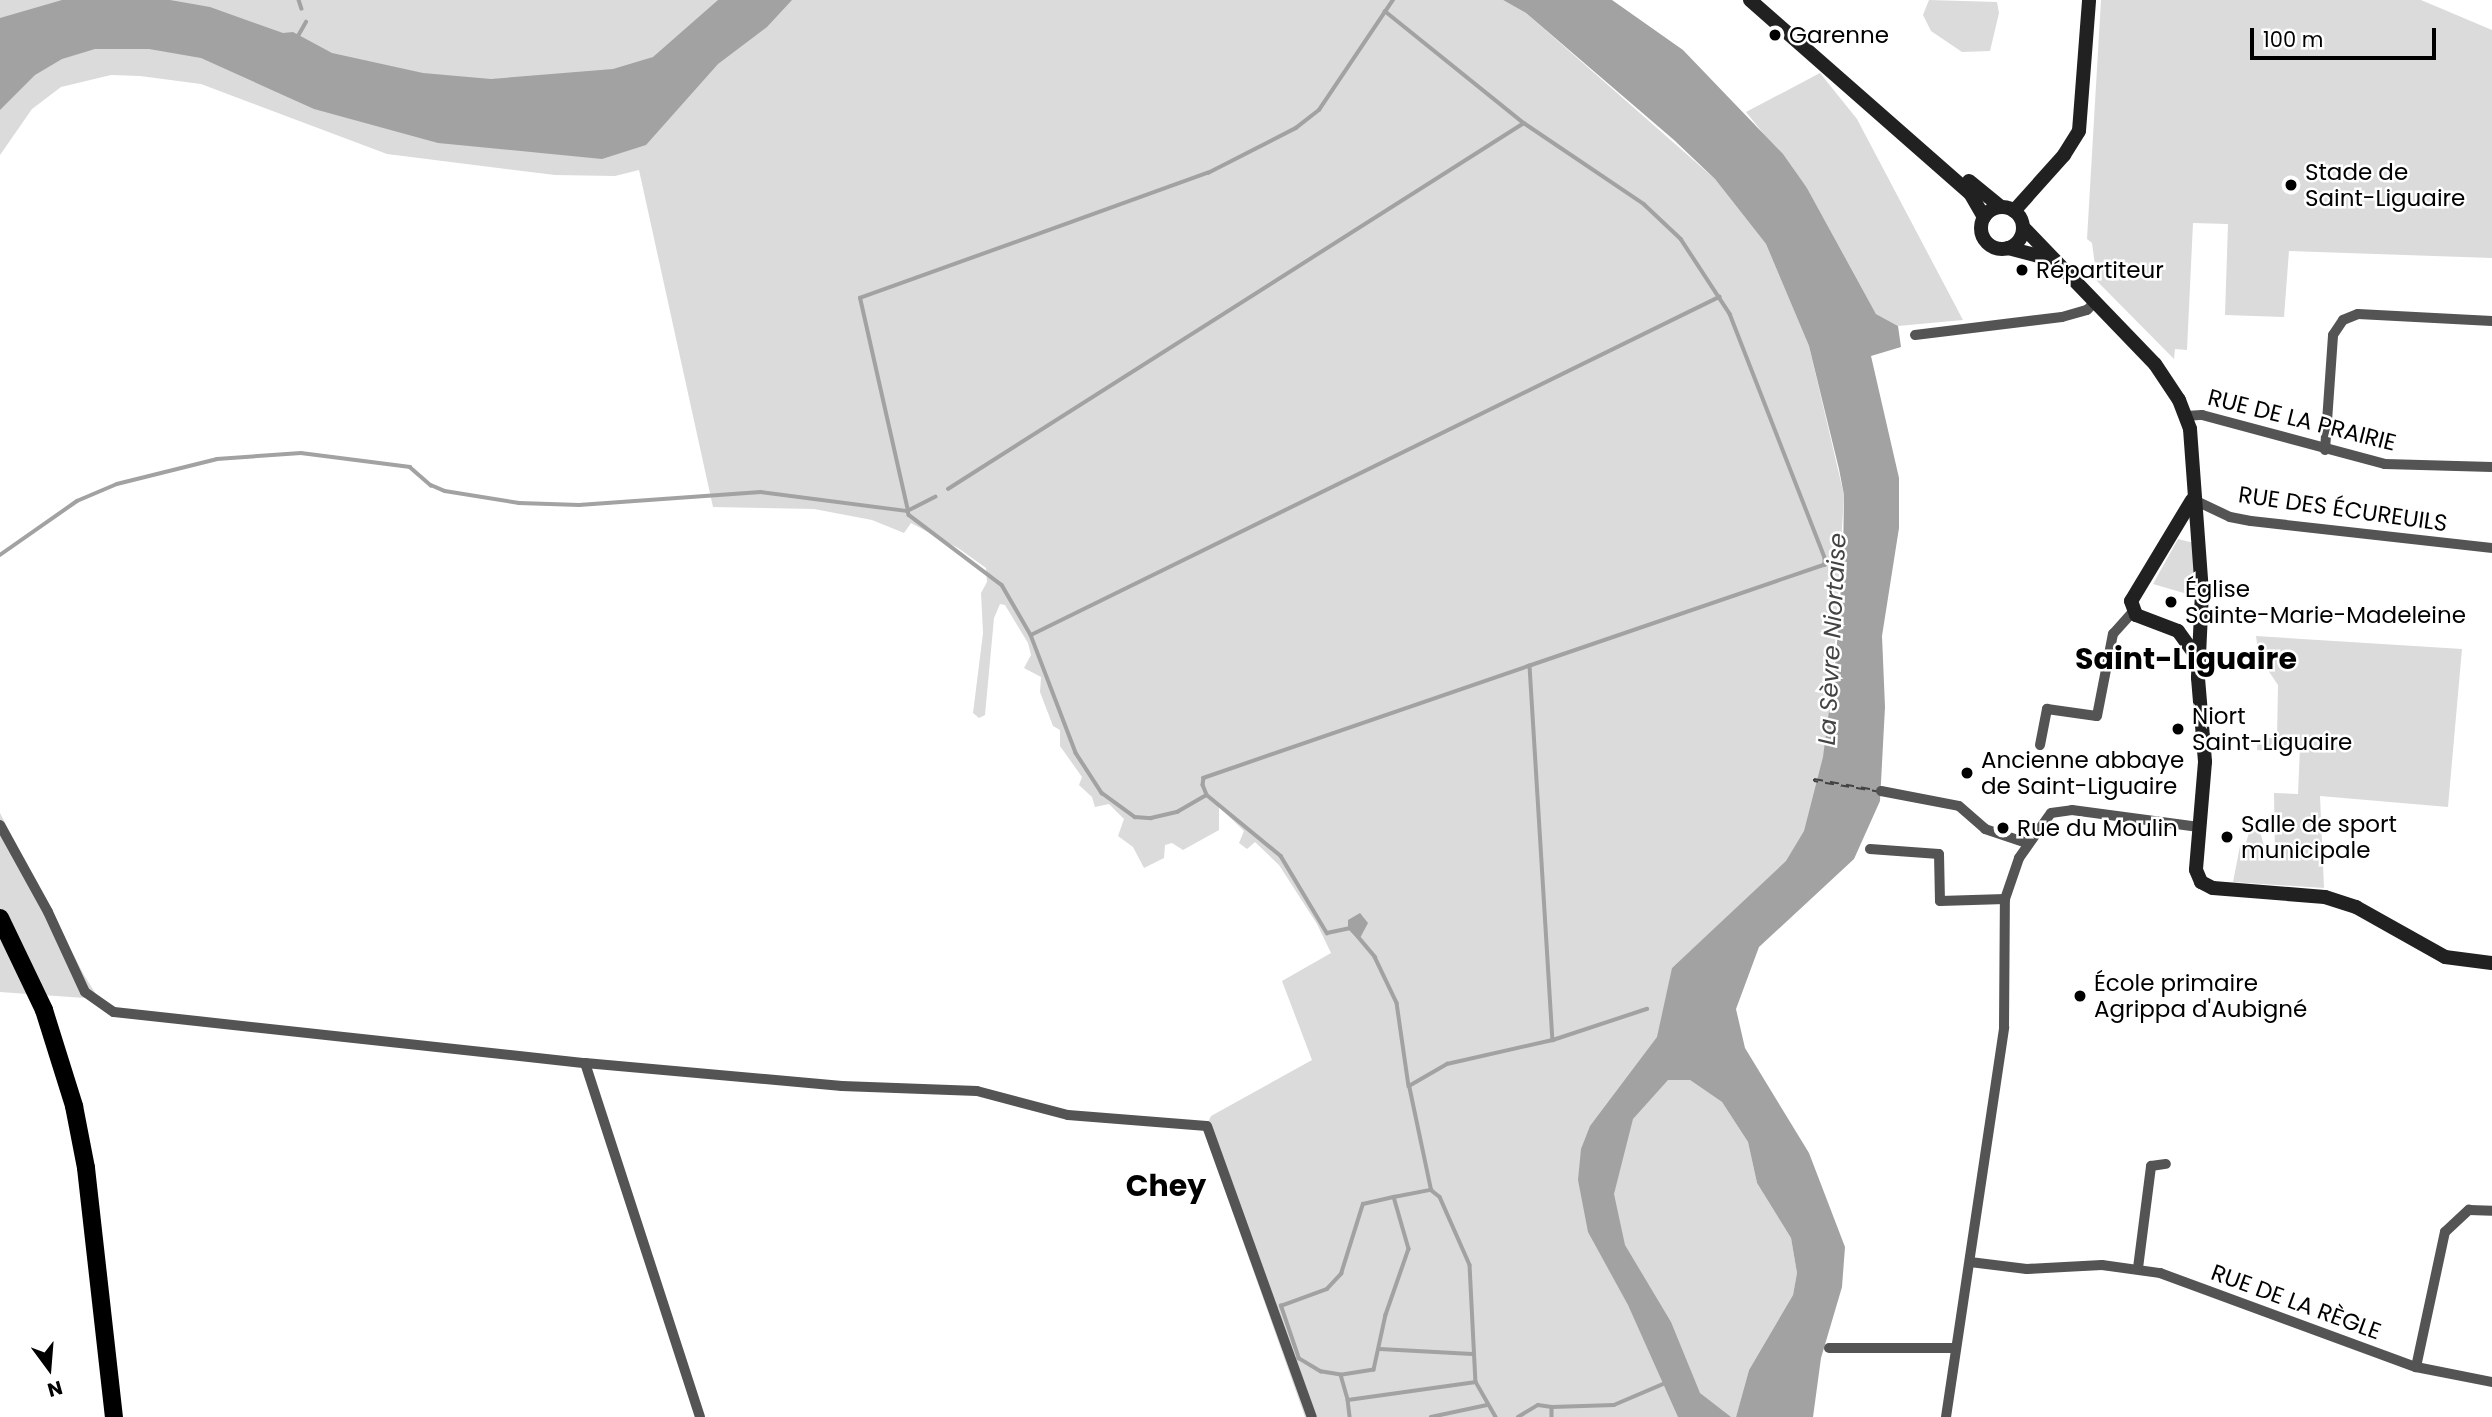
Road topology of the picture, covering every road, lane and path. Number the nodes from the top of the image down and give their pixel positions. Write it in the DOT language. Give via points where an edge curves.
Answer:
graph roads {
  1 [pos="1750,0"];
  2 [pos="2089,0"];
  3 [pos="1904,132"];
  4 [pos="2008,209"];
  5 [pos="1984,217"];
  6 [pos="2023,227"];
  7 [pos="2008,248"];
  8 [pos="2054,260"];
  9 [pos="2096,301"];
  10 [pos="2492,321"];
  11 [pos="1915,335"];
  12 [pos="2186,416"];
  13 [pos="2325,450"];
  14 [pos="2492,467"];
  15 [pos="2192,499"];
  16 [pos="2177,531"];
  17 [pos="2198,536"];
  18 [pos="2492,548"];
  19 [pos="2133,612"];
  20 [pos="2202,623"];
  21 [pos="2178,631"];
  22 [pos="2198,660"];
  23 [pos="2040,745"];
  24 [pos="1881,791"];
  25 [pos="0,825"];
  26 [pos="2199,827"];
  27 [pos="2027,843"];
  28 [pos="1870,849"];
  29 [pos="2005,899"];
  30 [pos="0,918"];
  31 [pos="2492,963"];
  32 [pos="585,1063"];
  33 [pos="2166,1164"];
  34 [pos="2492,1211"];
  35 [pos="1970,1262"];
  36 [pos="2138,1268"];
  37 [pos="1829,1348"];
  38 [pos="1954,1348"];
  39 [pos="2416,1367"];
  40 [pos="2492,1382"];
  41 [pos="114,1417"];
  42 [pos="700,1417"];
  43 [pos="1312,1417"];
  44 [pos="1946,1417"];
  1 -- 3 [label="street"];
  2 -- 4 [label="street" via="2080,131 2064,155"];
  3 -- 4 [label="street"];
  3 -- 5 [label="street" via="1920,152 1970,193"];
  4 -- 5 [label="street"];
  4 -- 6 [label="street"];
  5 -- 7 [label="street" via="1981,227 1986,241"];
  6 -- 7 [label="street" via="2021,238"];
  6 -- 8 [label="street"];
  7 -- 8 [label="street"];
  8 -- 9 [label="street"];
  9 -- 11 [label="street" via="2087,310 2062,317"];
  9 -- 12 [label="street" via="2155,365"];
  10 -- 13 [label="street" via="2358,314 2343,320 2333,335"];
  12 -- 13 [label="street, RUE DE LA PRAIRIE" via="2203,415"];
  12 -- 15 [label="street" via="2194,456"];
  13 -- 14 [label="street, RUE DE LA PRAIRIE" via="2406,467"];
  15 -- 16 [label="street"];
  15 -- 17 [label="street"];
  15 -- 18 [label="street, RUE DES ÉCUREUILS" via="2230,517 2251,521"];
  16 -- 17 [label="street" via="2191,528"];
  16 -- 19 [label="street" via="2134,591"];
  17 -- 20 [label="street"];
  19 -- 21 [label="street"];
  19 -- 23 [label="street" via="2113,634 2098,716 2047,709"];
  20 -- 21 [label="street" via="2191,631"];
  20 -- 22 [label="street"];
  21 -- 22 [label="street"];
  22 -- 26 [label="street" via="2205,762"];
  24 -- 27 [label="street" via="1959,806 1985,829"];
  25 -- 32 [label="street" via="85,992 103,1009"];
  26 -- 27 [label="street" via="2072,810 2051,813"];
  26 -- 31 [label="street" via="2196,870 2206,886 2325,897 2356,907 2445,957"];
  27 -- 29 [label="street"];
  28 -- 29 [label="street" via="1939,854 1940,901"];
  29 -- 35 [label="street" via="2005,1017"];
  30 -- 41 [label="main road" via="44,1010 74,1106 89,1192"];
  32 -- 42 [label="street" via="615,1169"];
  32 -- 43 [label="street" via="842,1086 977,1091 1068,1115 1207,1126"];
  33 -- 36 [label="street" via="2151,1166"];
  34 -- 39 [label="street" via="2469,1210 2445,1232"];
  35 -- 36 [label="street, RUE DE LA RÈGLE" via="2027,1269"];
  35 -- 38 [label="street"];
  36 -- 39 [label="street, RUE DE LA RÈGLE"];
  37 -- 38 [label="street"];
  38 -- 44 [label="street"];
  39 -- 40 [label="street, RUE DE LA RÈGLE"];
}
